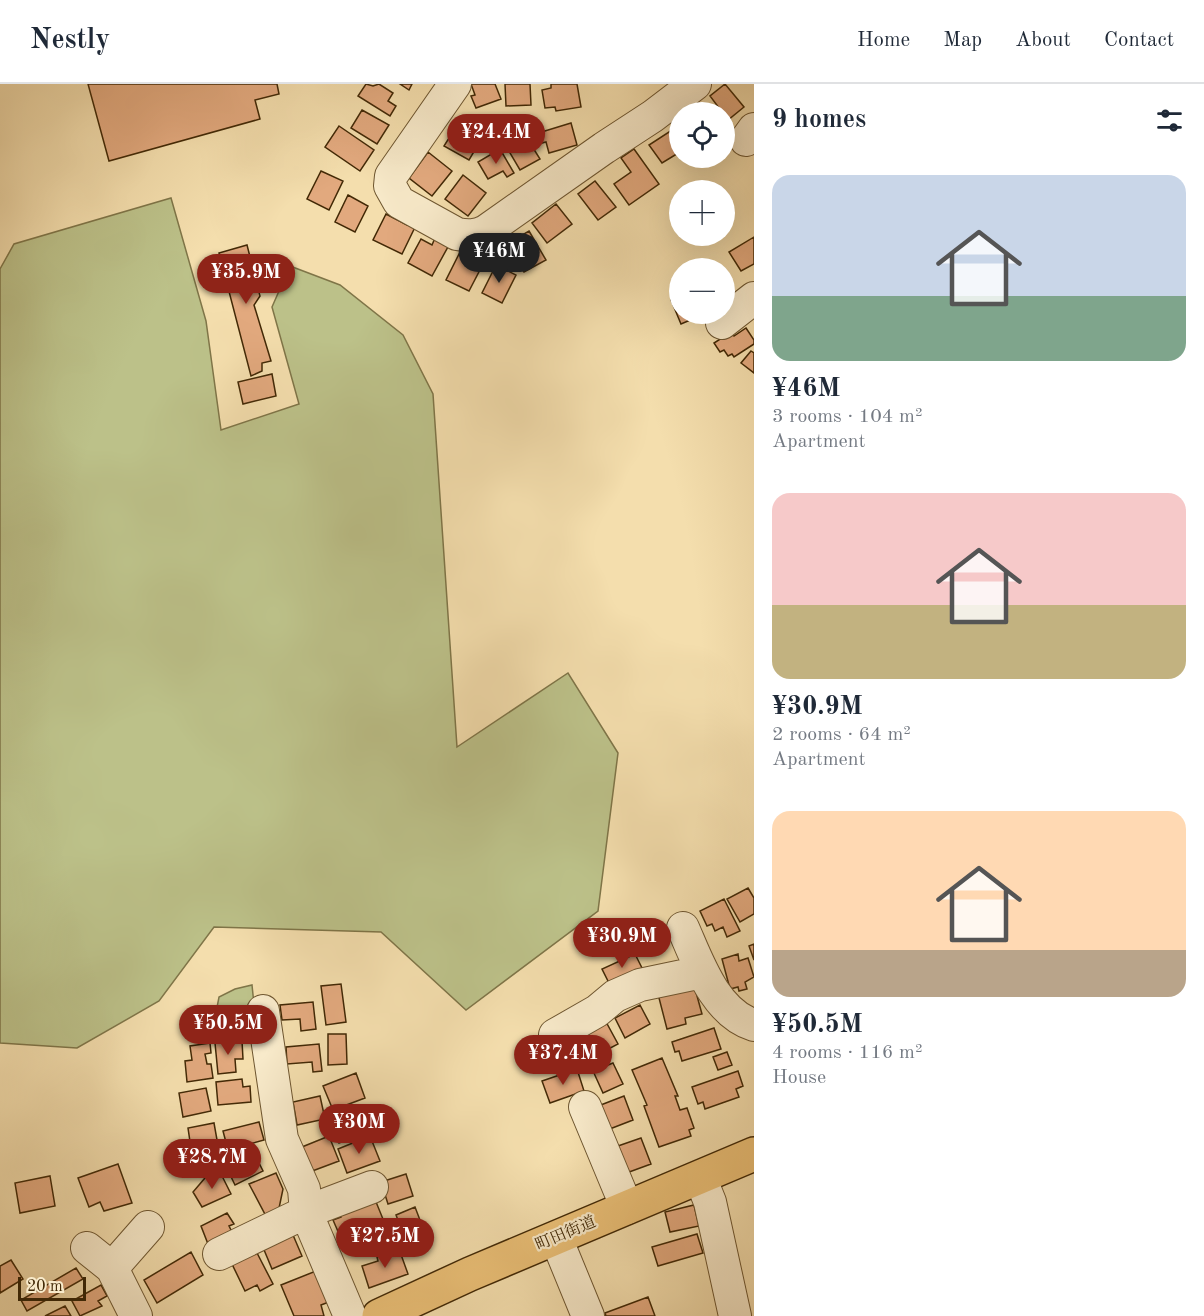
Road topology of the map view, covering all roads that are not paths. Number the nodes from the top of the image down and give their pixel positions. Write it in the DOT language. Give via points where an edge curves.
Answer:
graph roads {
  1 [pos="455,84"];
  2 [pos="695,84"];
  3 [pos="752,303"];
  4 [pos="735,314"];
  5 [pos="683,928"];
  6 [pos="702,972"];
  7 [pos="263,1011"];
  8 [pos="748,1015"];
  9 [pos="555,1035"];
  10 [pos="585,1107"];
  11 [pos="754,1154"];
  12 [pos="700,1177"];
  13 [pos="372,1187"];
  14 [pos="627,1208"];
  15 [pos="306,1212"];
  16 [pos="148,1227"];
  17 [pos="556,1238"];
  18 [pos="87,1248"];
  19 [pos="219,1254"];
  20 [pos="112,1268"];
  21 [pos="134,1315"];
  22 [pos="384,1315"];
  23 [pos="350,1316"];
  24 [pos="588,1316"];
  25 [pos="735,1316"];
  1 -- 2 [label="street" via="392,176 390,186 399,202 467,236 486,231"];
  3 -- 4 [label="street"];
  5 -- 6 [label="street"];
  6 -- 8 [label="street" via="725,1006"];
  6 -- 9 [label="street" via="640,985 615,996"];
  7 -- 15 [label="street" via="282,1139 304,1189"];
  10 -- 14 [label="street"];
  11 -- 12 [label="main road, 町田街道"];
  12 -- 14 [label="main road, 町田街道"];
  12 -- 25 [label="street" via="710,1202"];
  13 -- 15 [label="street"];
  14 -- 17 [label="main road, 町田街道"];
  15 -- 19 [label="street"];
  15 -- 23 [label="street"];
  16 -- 20 [label="street"];
  17 -- 22 [label="main road, 町田街道"];
  17 -- 24 [label="street"];
  18 -- 20 [label="street"];
  20 -- 21 [label="street"];
}
